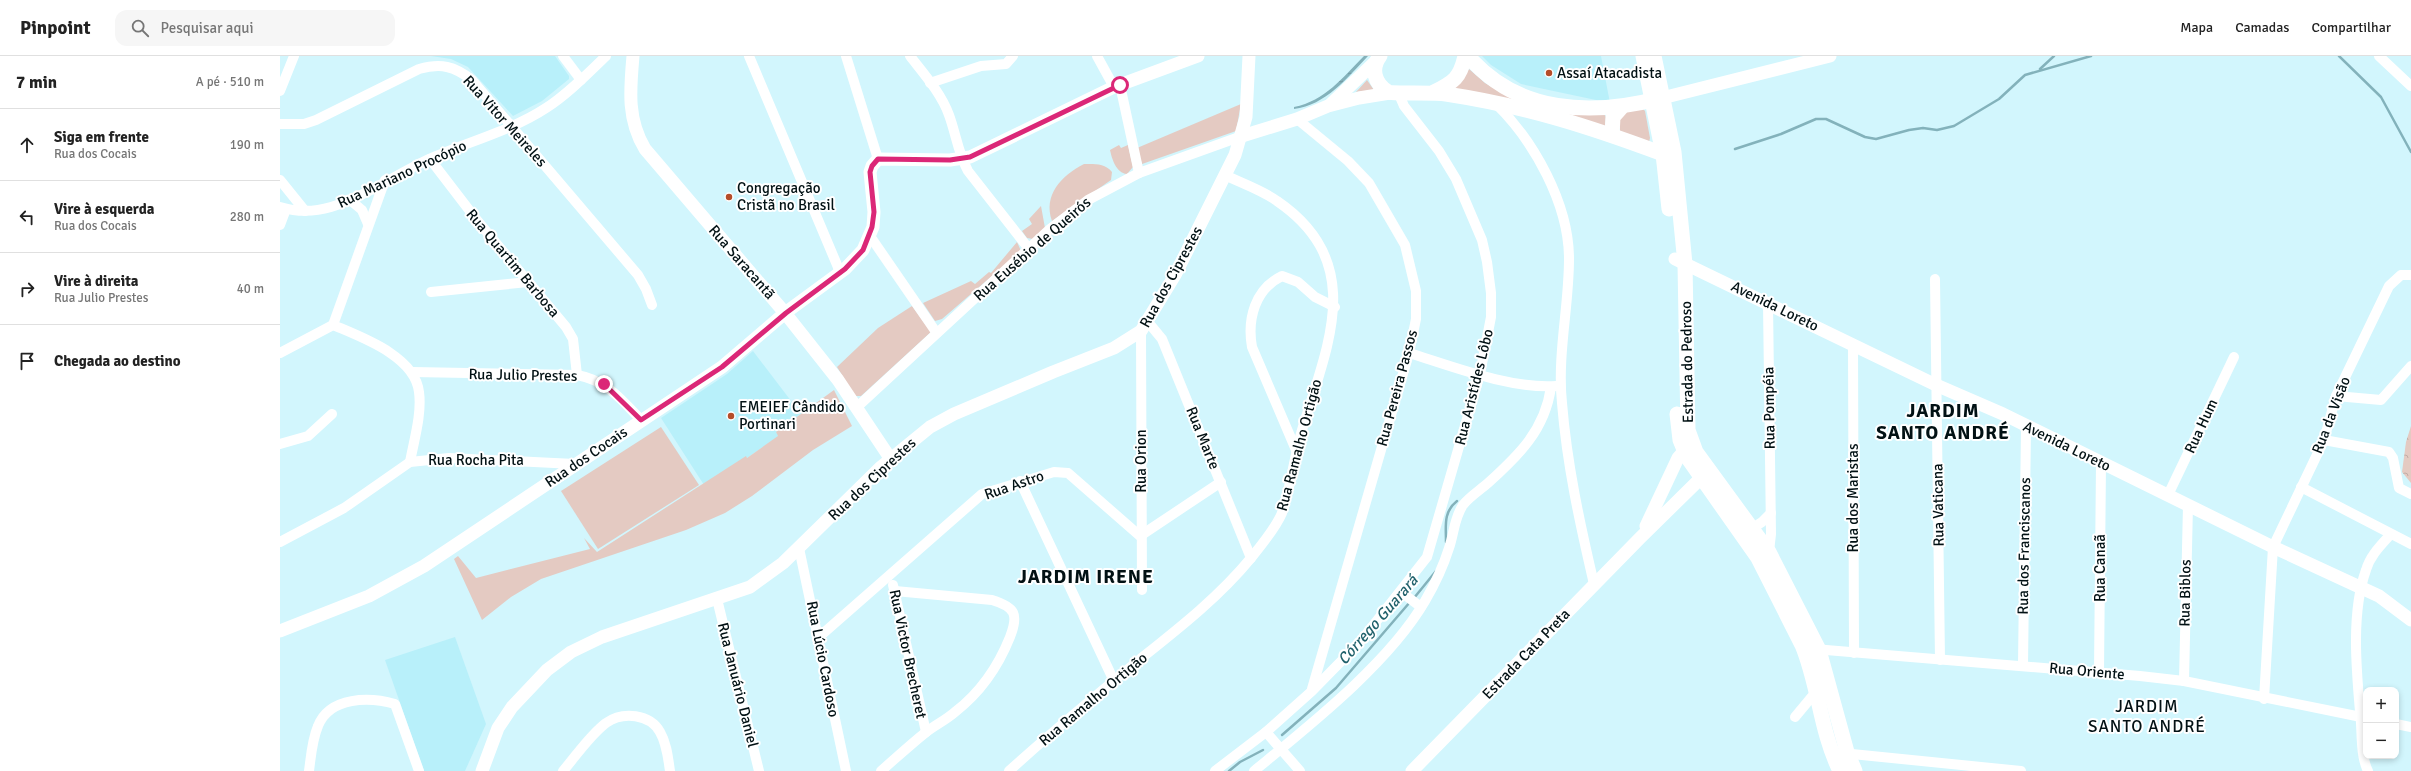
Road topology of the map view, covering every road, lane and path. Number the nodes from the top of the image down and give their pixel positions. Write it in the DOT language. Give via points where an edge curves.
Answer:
graph roads {
  1 [pos="294,56"];
  2 [pos="563,56"];
  3 [pos="606,56"];
  4 [pos="633,56"];
  5 [pos="749,56"];
  6 [pos="846,56"];
  7 [pos="910,56"];
  8 [pos="1013,56"];
  9 [pos="1097,56"];
  10 [pos="1198,56"];
  11 [pos="1249,56"];
  12 [pos="1465,56"];
  13 [pos="1468,56"];
  14 [pos="1643,56"];
  15 [pos="1654,56"];
  16 [pos="1830,56"];
  17 [pos="2379,56"];
  18 [pos="1377,59"];
  19 [pos="581,80"];
  20 [pos="930,83"];
  21 [pos="1117,86"];
  22 [pos="2411,86"];
  23 [pos="280,90"];
  24 [pos="1434,92"];
  25 [pos="1394,93"];
  26 [pos="1657,99"];
  27 [pos="1493,101"];
  28 [pos="1328,106"];
  29 [pos="1621,108"];
  30 [pos="1297,120"];
  31 [pos="280,124"];
  32 [pos="512,126"];
  33 [pos="1612,135"];
  34 [pos="1242,136"];
  35 [pos="1668,153"];
  36 [pos="430,159"];
  37 [pos="878,159"];
  38 [pos="961,159"];
  39 [pos="1139,173"];
  40 [pos="1225,175"];
  41 [pos="280,180"];
  42 [pos="385,180"];
  43 [pos="350,200"];
  44 [pos="283,208"];
  45 [pos="305,211"];
  46 [pos="368,224"];
  47 [pos="280,225"];
  48 [pos="870,236"];
  49 [pos="1029,249"];
  50 [pos="1680,261"];
  51 [pos="840,272"];
  52 [pos="2411,275"];
  53 [pos="1935,279"];
  54 [pos="528,282"];
  55 [pos="431,292"];
  56 [pos="1768,303"];
  57 [pos="652,305"];
  58 [pos="1335,307"];
  59 [pos="786,313"];
  60 [pos="333,325"];
  61 [pos="1145,326"];
  62 [pos="936,332"];
  63 [pos="1853,344"];
  64 [pos="280,353"];
  65 [pos="1409,353"];
  66 [pos="2234,357"];
  67 [pos="2411,366"];
  68 [pos="412,372"];
  69 [pos="1480,374"];
  70 [pos="577,375"];
  71 [pos="1936,385"];
  72 [pos="1562,386"];
  73 [pos="1551,387"];
  74 [pos="2336,396"];
  75 [pos="856,408"];
  76 [pos="332,414"];
  77 [pos="641,420"];
  78 [pos="2026,426"];
  79 [pos="2324,440"];
  80 [pos="280,444"];
  81 [pos="1296,450"];
  82 [pos="1690,452"];
  83 [pos="890,458"];
  84 [pos="410,462"];
  85 [pos="2101,463"];
  86 [pos="575,464"];
  87 [pos="1704,472"];
  88 [pos="1020,481"];
  89 [pos="1221,482"];
  90 [pos="1666,485"];
  91 [pos="2302,487"];
  92 [pos="2411,494"];
  93 [pos="2168,495"];
  94 [pos="1676,502"];
  95 [pos="2188,505"];
  96 [pos="1771,513"];
  97 [pos="1747,532"];
  98 [pos="2390,535"];
  99 [pos="1140,536"];
  100 [pos="1640,538"];
  101 [pos="280,542"];
  102 [pos="2411,544"];
  103 [pos="2273,547"];
  104 [pos="800,548"];
  105 [pos="1765,557"];
  106 [pos="1251,558"];
  107 [pos="891,575"];
  108 [pos="1594,584"];
  109 [pos="2361,588"];
  110 [pos="1142,590"];
  111 [pos="895,591"];
  112 [pos="1401,592"];
  113 [pos="717,599"];
  114 [pos="1421,606"];
  115 [pos="2411,620"];
  116 [pos="280,631"];
  117 [pos="819,637"];
  118 [pos="1811,649"];
  119 [pos="1854,653"];
  120 [pos="1323,654"];
  121 [pos="1940,660"];
  122 [pos="1340,662"];
  123 [pos="2023,666"];
  124 [pos="2099,672"];
  125 [pos="1114,681"];
  126 [pos="2184,681"];
  127 [pos="1312,691"];
  128 [pos="1815,693"];
  129 [pos="2264,699"];
  130 [pos="1795,717"];
  131 [pos="2363,718"];
  132 [pos="2363,723"];
  133 [pos="2399,725"];
  134 [pos="2411,727"];
  135 [pos="926,732"];
  136 [pos="1266,732"];
  137 [pos="1281,748"];
  138 [pos="1847,752"];
  139 [pos="1832,755"];
  140 [pos="1962,768"];
  141 [pos="309,771"];
  142 [pos="419,771"];
  143 [pos="482,771"];
  144 [pos="563,771"];
  145 [pos="670,771"];
  146 [pos="759,771"];
  147 [pos="846,771"];
  148 [pos="881,771"];
  149 [pos="1009,771"];
  150 [pos="1214,771"];
  151 [pos="1254,771"];
  152 [pos="1300,771"];
  153 [pos="1412,771"];
  154 [pos="1840,771"];
  155 [pos="1855,771"];
  156 [pos="2021,771"];
  157 [pos="2368,771"];
  1 -- 23 [label="street"];
  2 -- 19 [label="street"];
  3 -- 19 [label="street, Rua Mariano Procópio"];
  4 -- 59 [label="street, Rua Saracantã" via="630,107 637,135 659,165"];
  5 -- 51 [label="street"];
  6 -- 37 [label="street"];
  7 -- 20 [label="street"];
  8 -- 20 [label="street" via="1006,64 981,66"];
  9 -- 21 [label="street"];
  10 -- 21 [label="street"];
  11 -- 34 [label="street, Rua dos Ciprestes" via="1246,117"];
  12 -- 24 [label="main road" via="1458,76"];
  13 -- 29 [label="main road" via="1495,82 1527,98 1582,109"];
  14 -- 26 [label="main road, Estrada do Pedroso"];
  15 -- 26 [label="main road, Estrada do Pedroso"];
  16 -- 26 [label="street"];
  17 -- 22 [label="street"];
  18 -- 25 [label="main road" via="1377,81"];
  18 -- 28 [label="street, Rua Eusébio de Queirós"];
  19 -- 32 [label="street, Rua Mariano Procópio" via="547,108"];
  20 -- 38 [label="street" via="949,114"];
  21 -- 38 [label="street" via="990,149"];
  21 -- 39 [label="street"];
  24 -- 25 [label="main road, Rua Eusébio de Queirós"];
  24 -- 27 [label="main road, Rua Eusébio de Queirós"];
  25 -- 28 [label="street, Rua Eusébio de Queirós"];
  25 -- 69 [label="street, Rua Aristídes Lôbo" via="1439,151 1456,179 1482,240 1488,270 1491,317"];
  26 -- 29 [label="main road"];
  26 -- 35 [label="main road, Estrada do Pedroso"];
  27 -- 33 [label="main road, Rua Eusébio de Queirós" via="1558,117"];
  27 -- 72 [label="street" via="1512,120 1539,160 1552,186 1567,235 1569,260"];
  28 -- 30 [label="street, Rua Eusébio de Queirós"];
  29 -- 33 [label="main road" via="1614,117"];
  30 -- 34 [label="street, Rua Eusébio de Queirós"];
  30 -- 65 [label="street, Rua Pereira Passos" via="1348,161 1369,183 1402,238 1416,291 1416,319"];
  31 -- 32 [label="street, Rua Vitor Meireles" via="304,124 419,69 447,65 464,74"];
  32 -- 36 [label="street, Rua Mariano Procópio"];
  32 -- 57 [label="street, Rua Vitor Meireles" via="638,275"];
  33 -- 35 [label="main road, Rua Eusébio de Queirós"];
  34 -- 39 [label="street, Rua Eusébio de Queirós"];
  34 -- 40 [label="street, Rua dos Ciprestes"];
  35 -- 50 [label="main road, Estrada do Pedroso"];
  36 -- 42 [label="street, Rua Mariano Procópio"];
  36 -- 54 [label="street, Rua Quartim Barbosa"];
  37 -- 38 [label="street"];
  37 -- 48 [label="street, Rua dos Cocais" via="870,172 874,212"];
  38 -- 49 [label="street"];
  39 -- 49 [label="street, Rua Eusébio de Queirós" via="1088,200"];
  40 -- 58 [label="street, Rua Ramalho Ortigão" via="1278,201 1294,214 1310,233 1330,269"];
  40 -- 61 [label="street, Rua dos Ciprestes"];
  41 -- 45 [label="street"];
  42 -- 43 [label="street, Rua Mariano Procópio"];
  42 -- 46 [label="street"];
  43 -- 45 [label="street, Rua Mariano Procópio" via="330,207"];
  43 -- 46 [label="street" via="362,210"];
  44 -- 45 [label="street, Rua Mariano Procópio"];
  44 -- 47 [label="street"];
  46 -- 60 [label="street"];
  48 -- 51 [label="street, Rua dos Cocais" via="863,250"];
  48 -- 62 [label="street"];
  49 -- 62 [label="street, Rua Eusébio de Queirós"];
  50 -- 56 [label="street, Avenida Loreto"];
  50 -- 82 [label="main road, Estrada do Pedroso"];
  51 -- 59 [label="street, Rua dos Cocais"];
  52 -- 74 [label="street, Rua da Visão" via="2401,275 2389,286"];
  53 -- 71 [label="street, Rua Vaticana"];
  54 -- 55 [label="street"];
  54 -- 70 [label="street, Rua Quartim Barbosa" via="570,333 576,351"];
  56 -- 63 [label="street, Avenida Loreto"];
  56 -- 96 [label="street, Rua Pompéia"];
  58 -- 81 [label="street, Rua Ramalho Ortigão" via="1332,329"];
  58 -- 81 [label="street" via="1315,296 1298,282 1282,276 1266,287 1250,317 1252,347"];
  59 -- 75 [label="street, Rua Saracantã" via="838,380"];
  59 -- 77 [label="street, Rua dos Cocais" via="708,377"];
  60 -- 64 [label="street"];
  60 -- 68 [label="street" via="389,351"];
  61 -- 83 [label="street, Rua dos Ciprestes" via="1114,348 954,414 930,427"];
  61 -- 89 [label="street, Rua Marte" via="1162,339"];
  61 -- 99 [label="street, Rua Orion"];
  62 -- 75 [label="street, Rua Eusébio de Queirós"];
  63 -- 71 [label="street, Avenida Loreto"];
  63 -- 119 [label="street, Rua dos Maristas"];
  65 -- 69 [label="street"];
  65 -- 120 [label="street, Rua Pereira Passos"];
  66 -- 93 [label="street, Rua Hum"];
  67 -- 74 [label="street" via="2381,400"];
  68 -- 70 [label="street, Rua Julio Prestes"];
  68 -- 84 [label="street" via="420,392"];
  69 -- 73 [label="street" via="1538,387"];
  69 -- 112 [label="street, Rua Aristídes Lôbo" via="1427,557"];
  70 -- 77 [label="street, Rua Julio Prestes" via="590,377 604,384"];
  71 -- 78 [label="street, Avenida Loreto"];
  71 -- 121 [label="street, Rua Vaticana"];
  72 -- 73 [label="street"];
  72 -- 108 [label="street" via="1564,429 1573,494"];
  73 -- 114 [label="street" via="1549,402 1533,436 1500,472 1464,505 1454,528 1444,565"];
  74 -- 79 [label="street, Rua da Visão"];
  75 -- 83 [label="street, Rua Saracantã"];
  76 -- 80 [label="street" via="308,436"];
  77 -- 86 [label="street, Rua dos Cocais"];
  78 -- 85 [label="street, Avenida Loreto"];
  78 -- 123 [label="street, Rua dos Franciscanos"];
  79 -- 91 [label="street, Rua da Visão"];
  79 -- 92 [label="street" via="2389,452 2393,458 2399,488"];
  81 -- 106 [label="street, Rua Ramalho Ortigão" via="1281,515"];
  82 -- 87 [label="main road, Estrada do Pedroso"];
  82 -- 90 [label="street, Estrada Cata Preta" via="1678,458"];
  83 -- 104 [label="street, Rua dos Ciprestes"];
  84 -- 86 [label="street, Rua Rocha Pita" via="449,458"];
  84 -- 101 [label="street, Rua Rocha Pita" via="344,508"];
  85 -- 93 [label="street, Avenida Loreto"];
  85 -- 124 [label="street, Rua Canaã"];
  86 -- 116 [label="street, Rua dos Cocais" via="424,566 369,596"];
  87 -- 94 [label="street, Estrada Cata Preta"];
  87 -- 97 [label="main road, Estrada do Pedroso"];
  88 -- 99 [label="street, Rua Astro" via="1054,472 1068,473"];
  88 -- 107 [label="street, Rua Astro" via="982,494"];
  88 -- 125 [label="street"];
  89 -- 99 [label="street"];
  89 -- 106 [label="street, Rua Marte"];
  90 -- 94 [label="street" via="1668,498"];
  90 -- 100 [label="street, Estrada Cata Preta"];
  91 -- 98 [label="street"];
  91 -- 103 [label="street, Rua da Visão"];
  93 -- 95 [label="street, Avenida Loreto"];
  94 -- 100 [label="street, Estrada Cata Preta"];
  95 -- 103 [label="street, Avenida Loreto"];
  95 -- 126 [label="street, Rua Biblos"];
  96 -- 97 [label="street"];
  96 -- 105 [label="street, Rua Pompéia"];
  97 -- 105 [label="main road, Estrada do Pedroso"];
  98 -- 102 [label="street"];
  98 -- 109 [label="street" via="2370,559"];
  99 -- 110 [label="street, Rua Orion"];
  100 -- 108 [label="street, Estrada Cata Preta"];
  103 -- 109 [label="street, Avenida Loreto"];
  103 -- 129 [label="street"];
  104 -- 113 [label="street, Rua dos Ciprestes" via="762,580"];
  104 -- 117 [label="street, Rua Lúcio Cardoso"];
  105 -- 118 [label="main road, Estrada do Pedroso"];
  106 -- 125 [label="street, Rua Ramalho Ortigão" via="1217,594"];
  107 -- 111 [label="street, Rua Victor Brecheret"];
  107 -- 117 [label="street, Rua Astro"];
  108 -- 153 [label="street, Estrada Cata Preta"];
  109 -- 115 [label="street, Avenida Loreto" via="2379,596"];
  109 -- 131 [label="street" via="2357,650"];
  111 -- 135 [label="street, Rua Victor Brecheret"];
  111 -- 135 [label="street" via="992,600 1006,604 1015,616 1016,624 1000,661 982,688 956,712"];
  112 -- 114 [label="street"];
  112 -- 122 [label="street"];
  113 -- 143 [label="street, Rua dos Ciprestes" via="602,637 571,652 547,670 512,707 498,728"];
  113 -- 146 [label="street, Rua Januário Daniel"];
  114 -- 137 [label="street" via="1410,624 1341,697"];
  117 -- 147 [label="street, Rua Lúcio Cardoso"];
  118 -- 119 [label="street, Rua Oriente"];
  118 -- 128 [label="main road, Estrada do Pedroso"];
  118 -- 138 [label="main road, Estrada do Pedroso"];
  119 -- 121 [label="street, Rua Oriente"];
  120 -- 122 [label="street" via="1330,662"];
  120 -- 127 [label="street, Rua Pereira Passos"];
  121 -- 123 [label="street, Rua Oriente"];
  122 -- 127 [label="street"];
  123 -- 124 [label="street, Rua Oriente"];
  124 -- 126 [label="street, Rua Oriente"];
  125 -- 149 [label="street, Rua Ramalho Ortigão"];
  126 -- 129 [label="street, Rua Oriente"];
  127 -- 136 [label="street"];
  128 -- 130 [label="street"];
  128 -- 139 [label="main road, Estrada do Pedroso"];
  129 -- 131 [label="street, Rua Oriente"];
  132 -- 157 [label="street"];
  133 -- 134 [label="street"];
  135 -- 148 [label="street"];
  136 -- 137 [label="street"];
  136 -- 150 [label="street"];
  137 -- 151 [label="street"];
  137 -- 152 [label="street"];
  138 -- 139 [label="street"];
  138 -- 140 [label="street"];
  138 -- 155 [label="main road, Estrada do Pedroso"];
  139 -- 154 [label="main road, Estrada do Pedroso"];
  140 -- 156 [label="street"];
  141 -- 142 [label="street" via="313,742 319,724 328,713 341,704 371,699 395,704"];
  144 -- 145 [label="street" via="607,723 632,715 654,724 661,733"];
}
